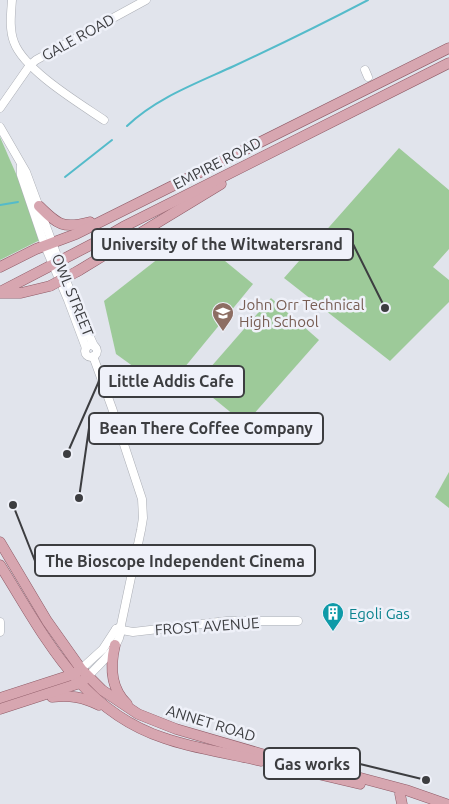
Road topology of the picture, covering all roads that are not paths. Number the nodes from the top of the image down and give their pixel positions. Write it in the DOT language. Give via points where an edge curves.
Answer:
graph roads {
  1 [pos="12,0"];
  2 [pos="146,0"];
  3 [pos="449,48"];
  4 [pos="449,63"];
  5 [pos="30,65"];
  6 [pos="0,108"];
  7 [pos="104,120"];
  8 [pos="0,127"];
  9 [pos="21,166"];
  10 [pos="236,170"];
  11 [pos="39,206"];
  12 [pos="108,217"];
  13 [pos="49,244"];
  14 [pos="57,263"];
  15 [pos="0,267"];
  16 [pos="0,293"];
  17 [pos="0,542"];
  18 [pos="0,565"];
  19 [pos="298,621"];
  20 [pos="0,622"];
  21 [pos="120,628"];
  22 [pos="0,632"];
  23 [pos="115,645"];
  24 [pos="80,676"];
  25 [pos="40,697"];
  26 [pos="0,698"];
  27 [pos="0,709"];
  28 [pos="111,711"];
  29 [pos="138,714"];
  30 [pos="326,773"];
  31 [pos="372,784"];
  32 [pos="401,799"];
  33 [pos="435,803"];
  1 -- 5 [label="street" via="14,42"];
  2 -- 5 [label="street, GALE ROAD"];
  3 -- 12 [label="main road, EMPIRE ROAD"];
  4 -- 10 [label="main road, EMPIRE ROAD"];
  5 -- 6 [label="street, GALE ROAD"];
  5 -- 7 [label="street"];
  8 -- 9 [label="street"];
  9 -- 11 [label="street"];
  9 -- 13 [label="street" via="21,175"];
  10 -- 14 [label="main road, EMPIRE ROAD"];
  10 -- 16 [label="main road, bridge" via="218,186 50,286 22,293"];
  11 -- 12 [label="main road" via="53,220 66,226"];
  11 -- 13 [label="street"];
  12 -- 13 [label="main road, EMPIRE ROAD"];
  13 -- 14 [label="street, OWL STREET"];
  13 -- 15 [label="main road, EMPIRE ROAD"];
  14 -- 16 [label="main road, EMPIRE ROAD"];
  14 -- 21 [label="street, OWL STREET" via="90,347 96,353 93,356 142,500 141,530"];
  17 -- 24 [label="main road"];
  18 -- 24 [label="main road" via="53,651"];
  19 -- 21 [label="street, FROST AVENUE" via="227,621 133,632"];
  20 -- 22 [label="street"];
  21 -- 23 [label="street, OWL STREET"];
  21 -- 24 [label="street, OWL STREET"];
  23 -- 24 [label="street, OWL STREET" via="105,658"];
  23 -- 29 [label="main road" via="111,667 115,684 124,700"];
  24 -- 25 [label="main road"];
  24 -- 26 [label="main road"];
  24 -- 28 [label="main road, ANNET ROAD"];
  24 -- 29 [label="main road, ANNET ROAD"];
  25 -- 27 [label="main road"];
  25 -- 28 [label="main road" via="72,696"];
  28 -- 30 [label="main road, ANNET ROAD" via="138,728 163,738"];
  29 -- 30 [label="main road, ANNET ROAD" via="169,727"];
  30 -- 31 [label="main road, ANNET ROAD"];
  31 -- 32 [label="main road, ANNET ROAD"];
  31 -- 33 [label="main road, ANNET ROAD"];
  32 -- 33 [label="main road, ANNET ROAD"];
}
